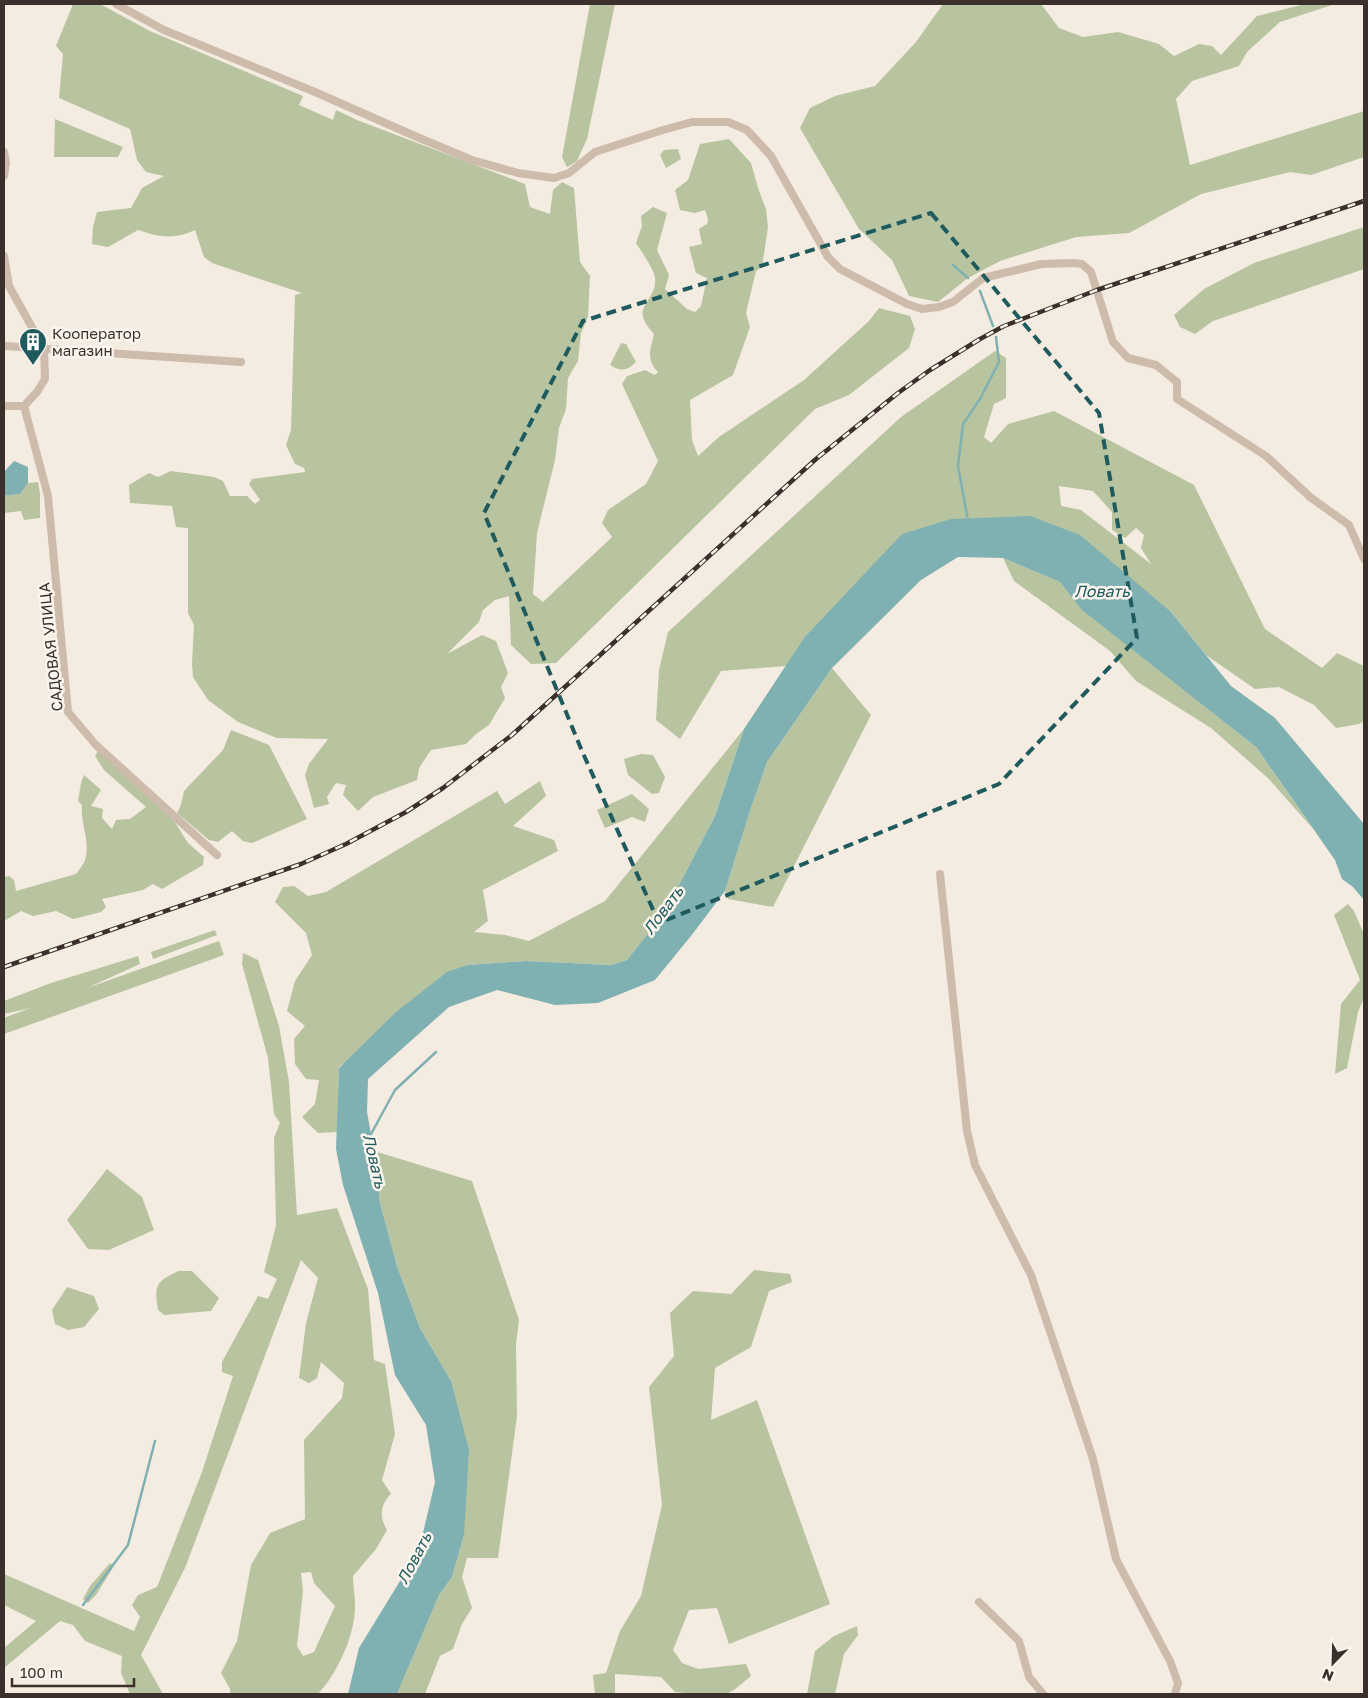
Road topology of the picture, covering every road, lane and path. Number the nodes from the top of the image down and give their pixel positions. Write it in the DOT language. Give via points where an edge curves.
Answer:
graph roads {
  1 [pos="116,4"];
  2 [pos="4,152"];
  3 [pos="4,176"];
  4 [pos="4,256"];
  5 [pos="4,346"];
  6 [pos="44,349"];
  7 [pos="241,362"];
  8 [pos="4,406"];
  9 [pos="24,406"];
  10 [pos="1364,560"];
  11 [pos="217,855"];
  12 [pos="940,874"];
  13 [pos="979,1602"];
  14 [pos="1043,1694"];
  15 [pos="1175,1694"];
  1 -- 10 [label="street" via="164,30 416,137 472,160 518,173 554,178 569,173 595,152 663,130 692,122 728,122 748,130 771,156 828,257 840,269 922,309 953,302 983,278 1041,264 1082,264 1091,272 1112,342 1128,358 1156,365 1178,382 1177,399 1266,456 1310,497 1349,525"];
  2 -- 3 [label="street"];
  4 -- 6 [label="street" via="9,286"];
  5 -- 6 [label="street"];
  6 -- 7 [label="street"];
  6 -- 9 [label="street" via="46,379"];
  8 -- 9 [label="street"];
  9 -- 11 [label="street, САДОВАЯ УЛИЦА" via="48,496 68,712 96,746"];
  12 -- 15 [label="street" via="967,1131 975,1165 1030,1275 1093,1459 1116,1559 1170,1661 1178,1683"];
  13 -- 14 [label="street" via="1020,1641 1029,1678"];
}
